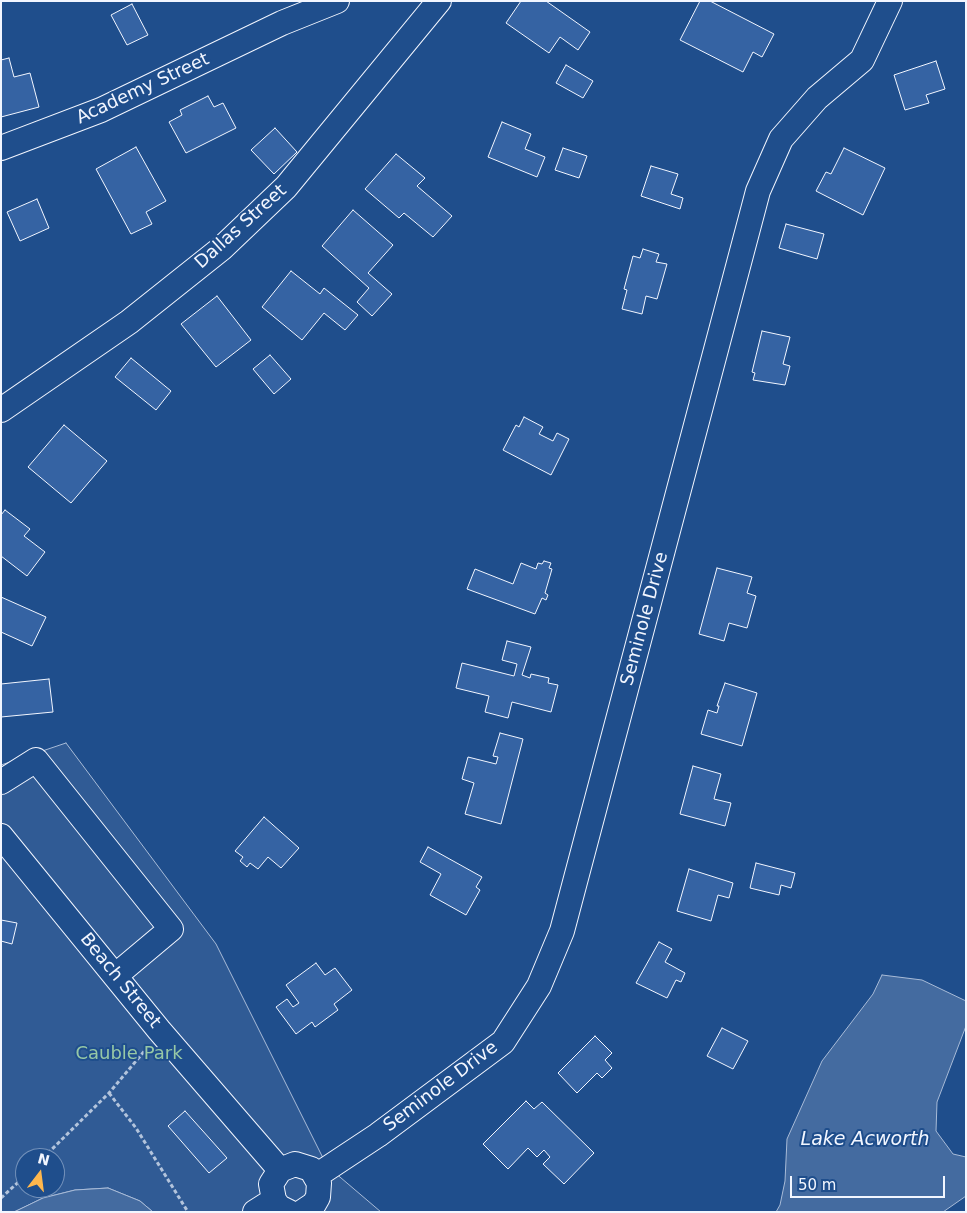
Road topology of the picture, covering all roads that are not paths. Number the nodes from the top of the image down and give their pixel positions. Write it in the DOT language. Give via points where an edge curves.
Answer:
graph roads {
  1 [pos="290,1"];
  2 [pos="337,1"];
  3 [pos="439,1"];
  4 [pos="890,1"];
  5 [pos="282,23"];
  6 [pos="1,148"];
  7 [pos="1,410"];
  8 [pos="1,782"];
  9 [pos="1,836"];
  10 [pos="115,976"];
  11 [pos="280,1170"];
  12 [pos="316,1176"];
  13 [pos="273,1208"];
  14 [pos="302,1212"];
  1 -- 5 [label="street"];
  2 -- 5 [label="street, Academy Street"];
  3 -- 7 [label="street, Dallas Street" via="286,187 222,248 129,322"];
  4 -- 12 [label="street, Seminole Drive" via="862,60 817,98 781,139 758,191 562,931 539,986 503,1042 378,1135"];
  5 -- 6 [label="street, Academy Street" via="101,110"];
  8 -- 10 [label="street" via="36,760 171,929"];
  9 -- 10 [label="street, Beach Street"];
  10 -- 11 [label="street, Beach Street"];
  11 -- 12 [label="street" via="295,1164 303,1165"];
  11 -- 13 [label="street" via="271,1184"];
  12 -- 14 [label="street" via="320,1190 318,1198"];
}
